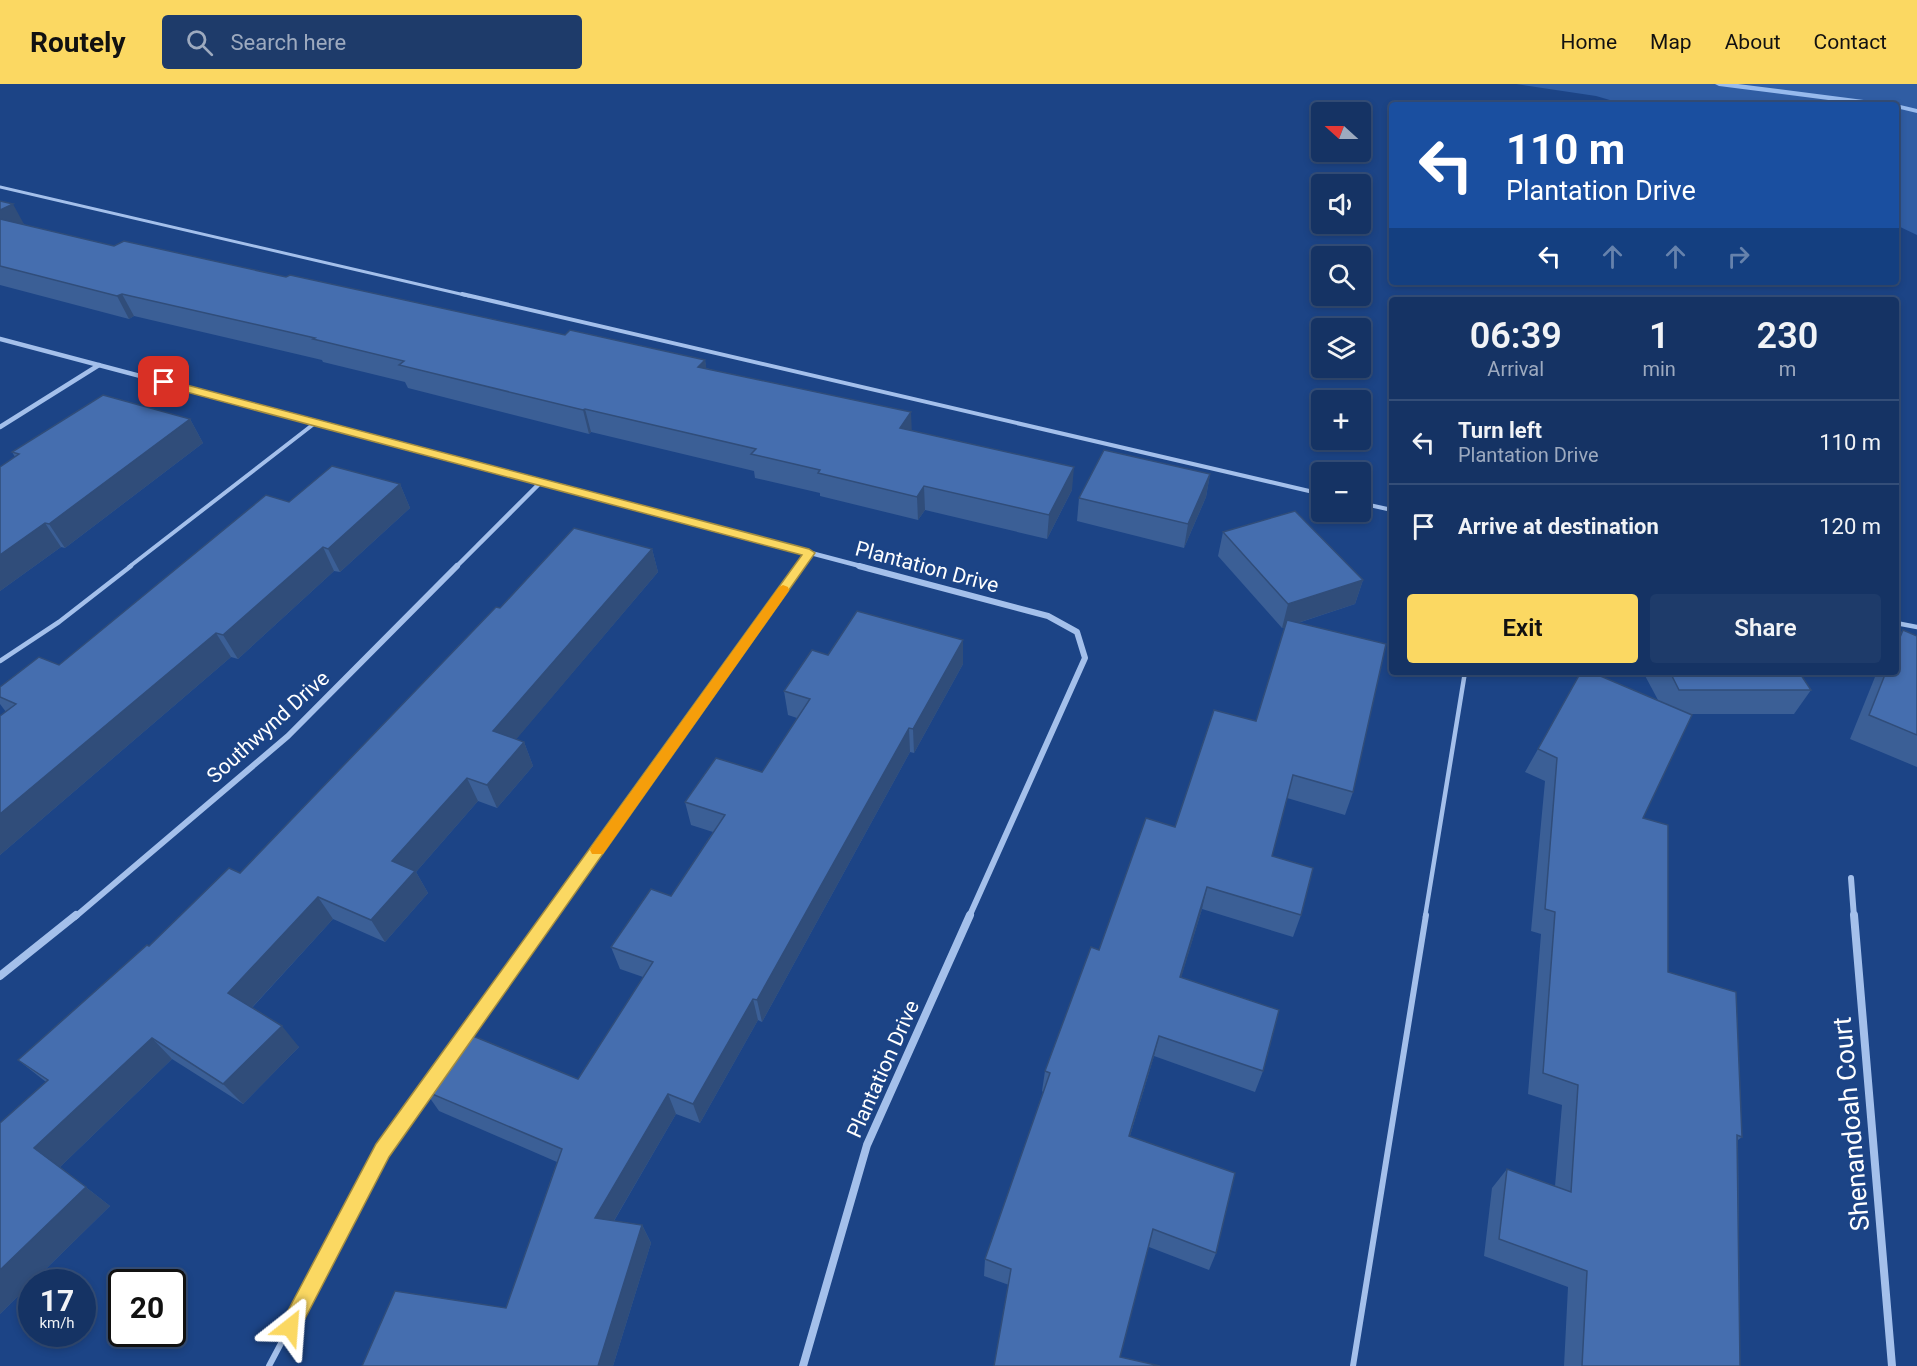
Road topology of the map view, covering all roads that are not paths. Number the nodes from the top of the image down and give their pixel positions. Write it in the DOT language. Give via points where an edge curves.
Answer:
graph roads {
  1 [pos="0,187"];
  2 [pos="0,339"];
  3 [pos="99,365"];
  4 [pos="315,423"];
  5 [pos="0,427"];
  6 [pos="540,483"];
  7 [pos="1311,491"];
  8 [pos="1371,505"];
  9 [pos="1389,509"];
  10 [pos="809,553"];
  11 [pos="1899,623"];
  12 [pos="1917,627"];
  13 [pos="0,661"];
  14 [pos="1465,675"];
  15 [pos="1851,878"];
  16 [pos="0,976"];
  17 [pos="270,1366"];
  18 [pos="803,1366"];
  19 [pos="1353,1366"];
  20 [pos="1892,1366"];
  1 -- 7 [label="lane"];
  2 -- 3 [label="street, Plantation Drive"];
  3 -- 4 [label="street, Plantation Drive"];
  3 -- 5 [label="street"];
  4 -- 6 [label="street, Plantation Drive"];
  4 -- 13 [label="lane" via="59,622"];
  6 -- 10 [label="street, Plantation Drive"];
  6 -- 16 [label="street, Southwynd Drive" via="288,736"];
  8 -- 9 [label="lane"];
  10 -- 17 [label="lane" via="383,1150"];
  10 -- 18 [label="street, Plantation Drive" via="1048,616 1077,632 1085,658 867,1145"];
  11 -- 12 [label="lane"];
  14 -- 19 [label="lane"];
  15 -- 20 [label="street, Shenandoah Court"];
}
